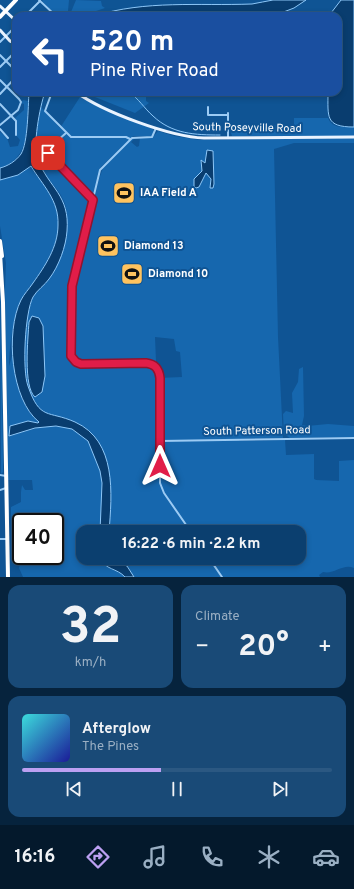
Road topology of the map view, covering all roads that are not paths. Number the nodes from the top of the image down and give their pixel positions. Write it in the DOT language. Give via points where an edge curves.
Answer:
graph roads {
  1 [pos="16,0"];
  2 [pos="40,0"];
  3 [pos="0,6"];
  4 [pos="6,11"];
  5 [pos="30,12"];
  6 [pos="52,12"];
  7 [pos="0,17"];
  8 [pos="12,17"];
  9 [pos="0,30"];
  10 [pos="12,30"];
  11 [pos="6,36"];
  12 [pos="10,41"];
  13 [pos="0,42"];
  14 [pos="0,55"];
  15 [pos="12,55"];
  16 [pos="6,61"];
  17 [pos="0,67"];
  18 [pos="12,67"];
  19 [pos="0,80"];
  20 [pos="12,81"];
  21 [pos="7,86"];
  22 [pos="12,91"];
  23 [pos="0,94"];
  24 [pos="17,96"];
  25 [pos="51,96"];
  26 [pos="83,96"];
  27 [pos="0,104"];
  28 [pos="208,107"];
  29 [pos="11,115"];
  30 [pos="0,125"];
  31 [pos="156,128"];
  32 [pos="0,129"];
  33 [pos="66,133"];
  34 [pos="16,135"];
  35 [pos="354,137"];
  36 [pos="8,138"];
  37 [pos="228,138"];
  38 [pos="130,139"];
  39 [pos="93,200"];
  40 [pos="0,241"];
  41 [pos="0,253"];
  42 [pos="3,302"];
  43 [pos="354,438"];
  44 [pos="160,441"];
  45 [pos="0,475"];
  46 [pos="6,476"];
  47 [pos="6,488"];
  48 [pos="0,490"];
  49 [pos="186,525"];
  50 [pos="0,539"];
  51 [pos="7,540"];
  52 [pos="214,565"];
  53 [pos="8,577"];
  54 [pos="222,577"];
  1 -- 4 [label="highway"];
  2 -- 5 [label="street"];
  2 -- 6 [label="street"];
  3 -- 4 [label="main road"];
  4 -- 7 [label="highway"];
  4 -- 8 [label="main road"];
  9 -- 11 [label="main road"];
  10 -- 11 [label="street"];
  11 -- 12 [label="main road"];
  11 -- 13 [label="street"];
  14 -- 16 [label="street"];
  15 -- 16 [label="street"];
  16 -- 17 [label="street"];
  16 -- 18 [label="street"];
  19 -- 21 [label="street"];
  20 -- 21 [label="street"];
  21 -- 22 [label="street"];
  21 -- 23 [label="street"];
  24 -- 29 [label="street" via="21,104"];
  25 -- 33 [label="street" via="46,110"];
  26 -- 31 [label="main road, South Poseyville Road"];
  27 -- 29 [label="street"];
  28 -- 37 [label="street" via="208,115 228,114"];
  29 -- 30 [label="street"];
  29 -- 34 [label="street" via="16,121"];
  31 -- 37 [label="main road, South Poseyville Road" via="188,137"];
  31 -- 38 [label="street" via="152,137"];
  32 -- 36 [label="street"];
  33 -- 38 [label="street" via="72,138"];
  33 -- 39 [label="street" via="48,149 48,153"];
  35 -- 37 [label="main road, South Poseyville Road"];
  38 -- 39 [label="street" via="101,168"];
  39 -- 44 [label="street" via="72,286 71,356 81,364 149,364 156,367 159,372"];
  40 -- 42 [label="highway" via="4,274"];
  41 -- 42 [label="highway"];
  42 -- 46 [label="highway"];
  43 -- 44 [label="street, South Patterson Road"];
  44 -- 49 [label="street" via="162,490"];
  45 -- 46 [label="street"];
  46 -- 47 [label="highway"];
  47 -- 48 [label="street"];
  47 -- 51 [label="highway"];
  50 -- 51 [label="street"];
  51 -- 53 [label="highway"];
  52 -- 54 [label="street"];
}
